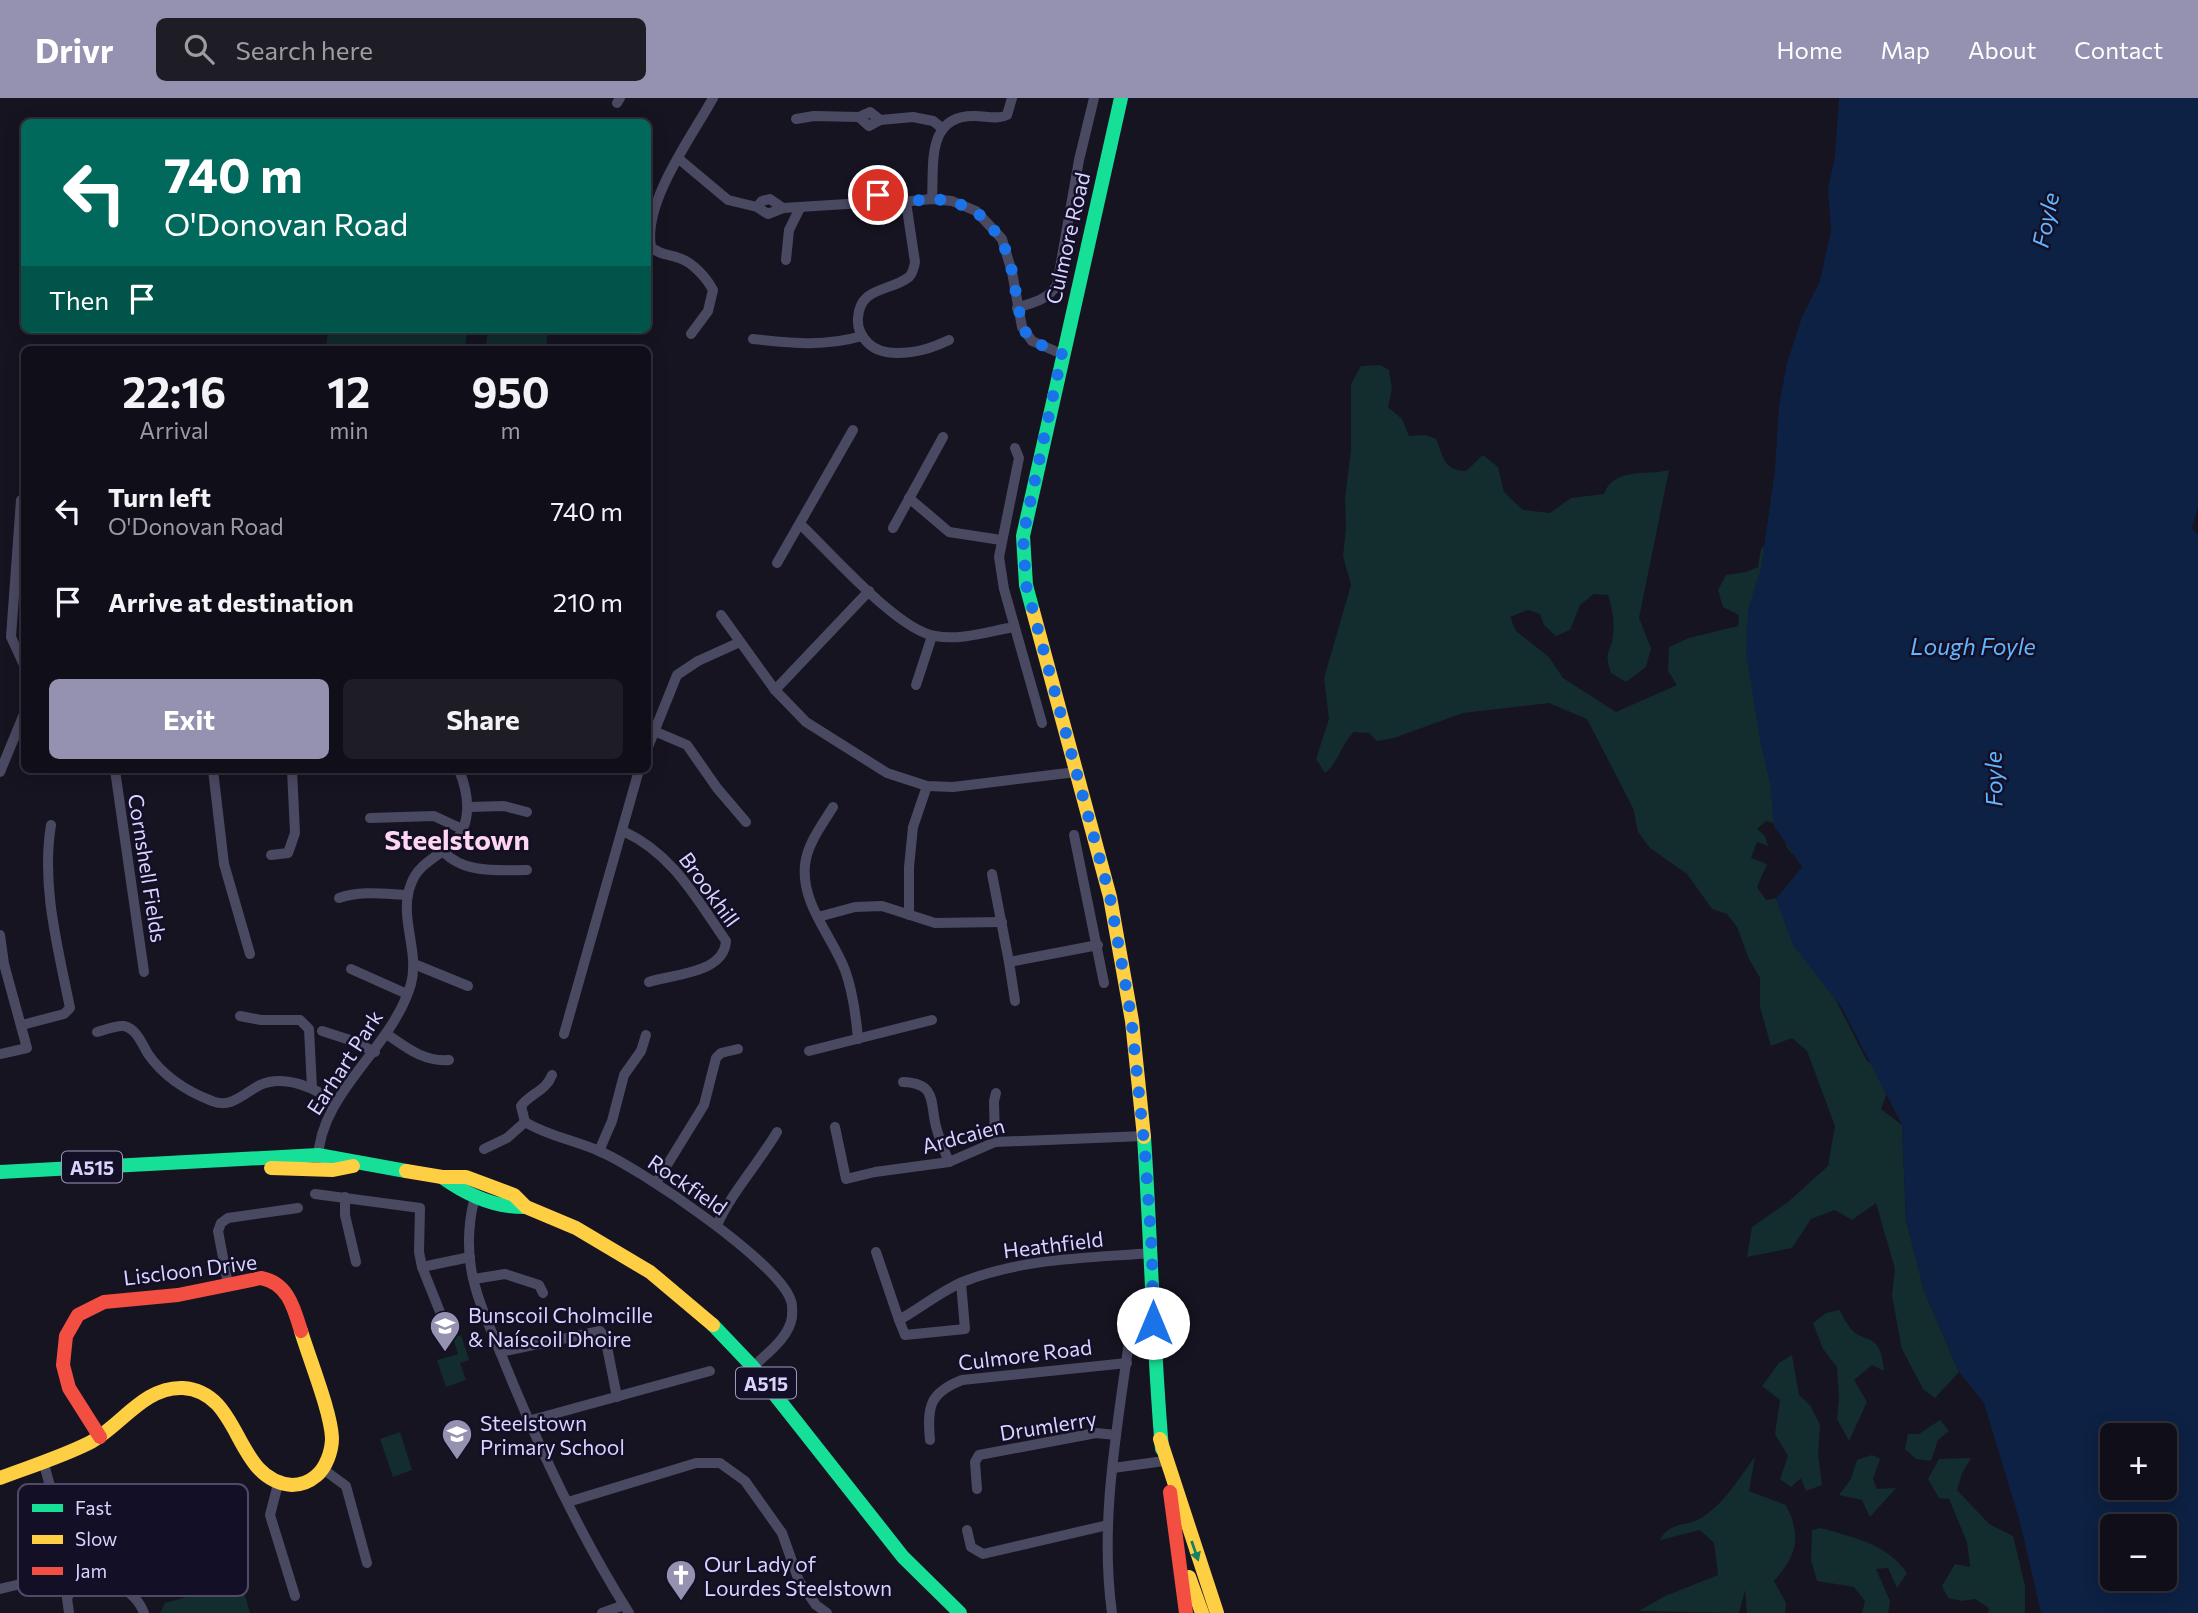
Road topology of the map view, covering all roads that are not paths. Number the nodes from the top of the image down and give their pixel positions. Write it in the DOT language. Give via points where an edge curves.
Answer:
graph roads {
  1 [pos="713,98"];
  2 [pos="1012,98"];
  3 [pos="1094,98"];
  4 [pos="1121,98"];
  5 [pos="796,119"];
  6 [pos="942,128"];
  7 [pos="679,159"];
  8 [pos="932,199"];
  9 [pos="906,202"];
  10 [pos="800,208"];
  11 [pos="651,226"];
  12 [pos="651,249"];
  13 [pos="786,260"];
  14 [pos="1017,308"];
  15 [pos="691,334"];
  16 [pos="862,336"];
  17 [pos="753,339"];
  18 [pos="950,340"];
  19 [pos="1062,354"];
  20 [pos="853,430"];
  21 [pos="943,438"];
  22 [pos="1015,448"];
  23 [pos="909,498"];
  24 [pos="21,500"];
  25 [pos="800,524"];
  26 [pos="892,528"];
  27 [pos="1001,540"];
  28 [pos="777,563"];
  29 [pos="869,591"];
  30 [pos="721,615"];
  31 [pos="1014,627"];
  32 [pos="932,636"];
  33 [pos="740,642"];
  34 [pos="21,659"];
  35 [pos="916,685"];
  36 [pos="775,690"];
  37 [pos="21,721"];
  38 [pos="1042,723"];
  39 [pos="654,731"];
  40 [pos="651,739"];
  41 [pos="0,772"];
  42 [pos="1076,772"];
  43 [pos="115,773"];
  44 [pos="213,773"];
  45 [pos="292,773"];
  46 [pos="460,773"];
  47 [pos="638,773"];
  48 [pos="927,786"];
  49 [pos="469,807"];
  50 [pos="833,807"];
  51 [pos="527,812"];
  52 [pos="370,818"];
  53 [pos="746,822"];
  54 [pos="51,825"];
  55 [pos="461,829"];
  56 [pos="623,831"];
  57 [pos="1074,835"];
  58 [pos="443,851"];
  59 [pos="271,855"];
  60 [pos="527,870"];
  61 [pos="992,874"];
  62 [pos="408,895"];
  63 [pos="339,898"];
  64 [pos="909,915"];
  65 [pos="818,917"];
  66 [pos="1002,922"];
  67 [pos="0,935"];
  68 [pos="1098,945"];
  69 [pos="250,954"];
  70 [pos="1009,962"];
  71 [pos="414,964"];
  72 [pos="351,969"];
  73 [pos="144,972"];
  74 [pos="649,982"];
  75 [pos="1104,983"];
  76 [pos="468,986"];
  77 [pos="407,994"];
  78 [pos="1016,1001"];
  79 [pos="240,1016"];
  80 [pos="932,1020"];
  81 [pos="22,1025"];
  82 [pos="322,1031"];
  83 [pos="97,1032"];
  84 [pos="388,1034"];
  85 [pos="564,1034"];
  86 [pos="646,1035"];
  87 [pos="858,1039"];
  88 [pos="738,1049"];
  89 [pos="809,1051"];
  90 [pos="375,1052"];
  91 [pos="0,1054"];
  92 [pos="449,1059"];
  93 [pos="552,1075"];
  94 [pos="903,1082"];
  95 [pos="312,1088"];
  96 [pos="996,1093"];
  97 [pos="335,1104"];
  98 [pos="524,1122"];
  99 [pos="835,1127"];
  100 [pos="777,1132"];
  101 [pos="1144,1136"];
  102 [pos="995,1142"];
  103 [pos="484,1149"];
  104 [pos="599,1151"];
  105 [pos="318,1162"];
  106 [pos="949,1163"];
  107 [pos="0,1172"];
  108 [pos="846,1180"];
  109 [pos="656,1183"];
  110 [pos="833,1184"];
  111 [pos="478,1189"];
  112 [pos="315,1194"];
  113 [pos="345,1197"];
  114 [pos="298,1208"];
  115 [pos="717,1225"];
  116 [pos="876,1252"];
  117 [pos="1152,1253"];
  118 [pos="470,1256"];
  119 [pos="356,1262"];
  120 [pos="422,1267"];
  121 [pos="474,1279"];
  122 [pos="961,1283"];
  123 [pos="228,1284"];
  124 [pos="543,1293"];
  125 [pos="1133,1311"];
  126 [pos="899,1320"];
  127 [pos="444,1322"];
  128 [pos="500,1352"];
  129 [pos="1127,1363"];
  130 [pos="753,1367"];
  131 [pos="710,1371"];
  132 [pos="617,1397"];
  133 [pos="528,1421"];
  134 [pos="1116,1436"];
  135 [pos="100,1437"];
  136 [pos="1160,1439"];
  137 [pos="930,1440"];
  138 [pos="43,1461"];
  139 [pos="1164,1461"];
  140 [pos="1113,1468"];
  141 [pos="323,1469"];
  142 [pos="0,1478"];
  143 [pos="50,1484"];
  144 [pos="278,1484"];
  145 [pos="977,1489"];
  146 [pos="568,1502"];
  147 [pos="1108,1525"];
  148 [pos="967,1530"];
  149 [pos="1180,1555"];
  150 [pos="367,1563"];
  151 [pos="18,1584"];
  152 [pos="0,1589"];
  153 [pos="133,1596"];
  154 [pos="295,1596"];
  155 [pos="626,1609"];
  156 [pos="144,1613"];
  157 [pos="601,1613"];
  158 [pos="827,1613"];
  159 [pos="960,1613"];
  160 [pos="1112,1613"];
  161 [pos="1186,1613"];
  162 [pos="1202,1613"];
  163 [pos="1217,1613"];
  1 -- 7 [label="street"];
  2 -- 6 [label="street" via="1002,118 963,116"];
  3 -- 14 [label="street" via="1057,285 1038,302"];
  4 -- 19 [label="main road, Culmore Road"];
  5 -- 6 [label="street" via="859,117 870,112 880,120 913,117"];
  6 -- 8 [label="street" via="934,147"];
  7 -- 10 [label="street" via="728,200 757,208 770,199 783,208"];
  7 -- 11 [label="street" via="656,202"];
  8 -- 9 [label="street"];
  8 -- 14 [label="street" via="976,211 1002,239"];
  9 -- 10 [label="street" via="877,208 863,202"];
  9 -- 16 [label="street" via="913,271 867,296 858,316"];
  10 -- 13 [label="street" via="789,230"];
  12 -- 15 [label="street" via="682,259 713,290 708,310"];
  14 -- 19 [label="street" via="1032,341"];
  16 -- 17 [label="street" via="815,345"];
  16 -- 18 [label="street" via="888,353 918,353"];
  19 -- 42 [label="main road, Culmore Road" via="1023,536 1026,585"];
  20 -- 25 [label="street"];
  21 -- 23 [label="street"];
  22 -- 27 [label="street" via="1019,458"];
  23 -- 26 [label="street"];
  23 -- 27 [label="street" via="948,532"];
  24 -- 34 [label="street" via="11,638"];
  25 -- 28 [label="street"];
  25 -- 29 [label="street"];
  27 -- 31 [label="street" via="1001,572"];
  29 -- 32 [label="street" via="910,625"];
  29 -- 36 [label="street"];
  30 -- 33 [label="street"];
  31 -- 32 [label="street" via="947,638"];
  31 -- 38 [label="street"];
  32 -- 35 [label="street"];
  33 -- 36 [label="street"];
  33 -- 39 [label="street" via="677,675"];
  36 -- 48 [label="street" via="806,722 836,743 887,773"];
  37 -- 41 [label="street"];
  39 -- 40 [label="street"];
  39 -- 53 [label="street" via="687,745 716,789"];
  42 -- 48 [label="street" via="977,785"];
  42 -- 101 [label="main road, Culmore Road" via="1110,897 1132,1021"];
  43 -- 73 [label="street, Cornshell Fields"];
  44 -- 69 [label="street" via="224,864"];
  45 -- 59 [label="street" via="295,833 288,853"];
  46 -- 49 [label="street"];
  47 -- 56 [label="street"];
  48 -- 64 [label="street" via="913,827"];
  49 -- 51 [label="street" via="505,806"];
  49 -- 55 [label="street"];
  50 -- 65 [label="street" via="813,839 805,866 811,906"];
  52 -- 55 [label="street" via="434,816"];
  54 -- 81 [label="street" via="49,888 69,1008 64,1014"];
  55 -- 58 [label="street"];
  56 -- 74 [label="street, Brookhill" via="659,851 726,941 722,953 708,965"];
  56 -- 85 [label="street"];
  57 -- 68 [label="street"];
  58 -- 60 [label="street" via="477,869"];
  58 -- 62 [label="street" via="419,870"];
  61 -- 66 [label="street"];
  62 -- 63 [label="street" via="349,894"];
  62 -- 71 [label="street, Earhart Park"];
  64 -- 65 [label="street" via="882,906 855,907"];
  64 -- 66 [label="street" via="934,923"];
  65 -- 87 [label="street" via="846,972"];
  66 -- 70 [label="street"];
  67 -- 81 [label="street"];
  68 -- 70 [label="street"];
  68 -- 75 [label="street"];
  70 -- 78 [label="street"];
  71 -- 76 [label="street"];
  71 -- 77 [label="street, Earhart Park"];
  72 -- 77 [label="street"];
  77 -- 84 [label="street, Earhart Park"];
  79 -- 95 [label="street" via="300,1020 309,1029"];
  80 -- 87 [label="street"];
  81 -- 91 [label="street" via="27,1048"];
  82 -- 90 [label="street"];
  83 -- 95 [label="street" via="123,1026 134,1032 177,1084 221,1104 236,1101 263,1083"];
  84 -- 90 [label="street, Earhart Park"];
  84 -- 92 [label="street" via="416,1054 438,1061"];
  86 -- 104 [label="street" via="624,1075"];
  87 -- 89 [label="street"];
  88 -- 109 [label="street" via="716,1058 704,1105"];
  90 -- 97 [label="street, Earhart Park"];
  93 -- 98 [label="street" via="548,1085 521,1105"];
  94 -- 106 [label="street" via="918,1083 931,1097 936,1129"];
  95 -- 97 [label="street"];
  96 -- 102 [label="street"];
  97 -- 105 [label="street, Earhart Park" via="321,1133"];
  98 -- 103 [label="street" via="507,1138"];
  98 -- 104 [label="street, Rockfield" via="545,1134"];
  99 -- 108 [label="street"];
  100 -- 115 [label="street"];
  101 -- 102 [label="street, Ardcaien"];
  101 -- 117 [label="main road, Culmore Road"];
  102 -- 106 [label="street, Ardcaien"];
  104 -- 109 [label="street, Rockfield"];
  105 -- 107 [label="main road, A515" via="183,1162"];
  105 -- 111 [label="main road, A515" via="371,1163 442,1177 460,1191"];
  106 -- 108 [label="street, Ardcaien"];
  108 -- 110 [label="street, Ardcaien"];
  109 -- 115 [label="street, Rockfield"];
  111 -- 118 [label="street" via="471,1211"];
  111 -- 130 [label="main road, A515" via="511,1209 526,1207 576,1228 650,1272 714,1326"];
  112 -- 113 [label="street"];
  113 -- 119 [label="street"];
  113 -- 120 [label="street" via="420,1208"];
  114 -- 123 [label="street" via="228,1218 221,1223 218,1231"];
  115 -- 130 [label="street, Rockfield" via="775,1277 791,1300 789,1328"];
  116 -- 126 [label="street"];
  117 -- 122 [label="street, Heathfield" via="1024,1264"];
  117 -- 136 [label="main road, Culmore Road"];
  118 -- 120 [label="street"];
  118 -- 121 [label="street"];
  120 -- 127 [label="street"];
  121 -- 124 [label="street" via="505,1274 539,1285"];
  121 -- 128 [label="street"];
  122 -- 126 [label="street, Heathfield"];
  122 -- 126 [label="street" via="965,1329 905,1335"];
  123 -- 135 [label="main road, Liscloon Drive" via="178,1295 104,1301 78,1315 66,1336 63,1365 69,1388"];
  123 -- 141 [label="main road, Liscloon Drive" via="264,1277 285,1290 293,1305 332,1440"];
  125 -- 129 [label="street"];
  128 -- 132 [label="street" via="600,1331"];
  128 -- 133 [label="street"];
  129 -- 134 [label="street"];
  129 -- 137 [label="street, Culmore Road" via="948,1385 931,1402"];
  130 -- 159 [label="main road, A515" via="903,1557"];
  131 -- 132 [label="street"];
  132 -- 133 [label="street"];
  133 -- 146 [label="street"];
  134 -- 140 [label="street"];
  134 -- 145 [label="street, Drumlerry" via="1097,1433 979,1455 975,1462"];
  135 -- 138 [label="main road"];
  135 -- 144 [label="main road" via="161,1392 195,1390 220,1406 261,1475"];
  136 -- 139 [label="main road, Culmore Road"];
  136 -- 163 [label="main road, one-way"];
  138 -- 142 [label="main road"];
  138 -- 143 [label="street"];
  139 -- 140 [label="street"];
  139 -- 149 [label="main road, Culmore Road"];
  140 -- 147 [label="street"];
  141 -- 144 [label="main road" via="305,1484"];
  141 -- 150 [label="street" via="345,1486"];
  144 -- 154 [label="street" via="270,1515"];
  146 -- 155 [label="street"];
  146 -- 158 [label="street" via="696,1463 720,1463 745,1481 760,1502 782,1533 799,1581"];
  147 -- 148 [label="street" via="982,1554 971,1547"];
  147 -- 160 [label="street"];
  149 -- 161 [label="main road, Culmore Road"];
  149 -- 162 [label="main road, Culmore Road"];
  151 -- 152 [label="street"];
  153 -- 156 [label="street"];
  155 -- 157 [label="street"];
}
